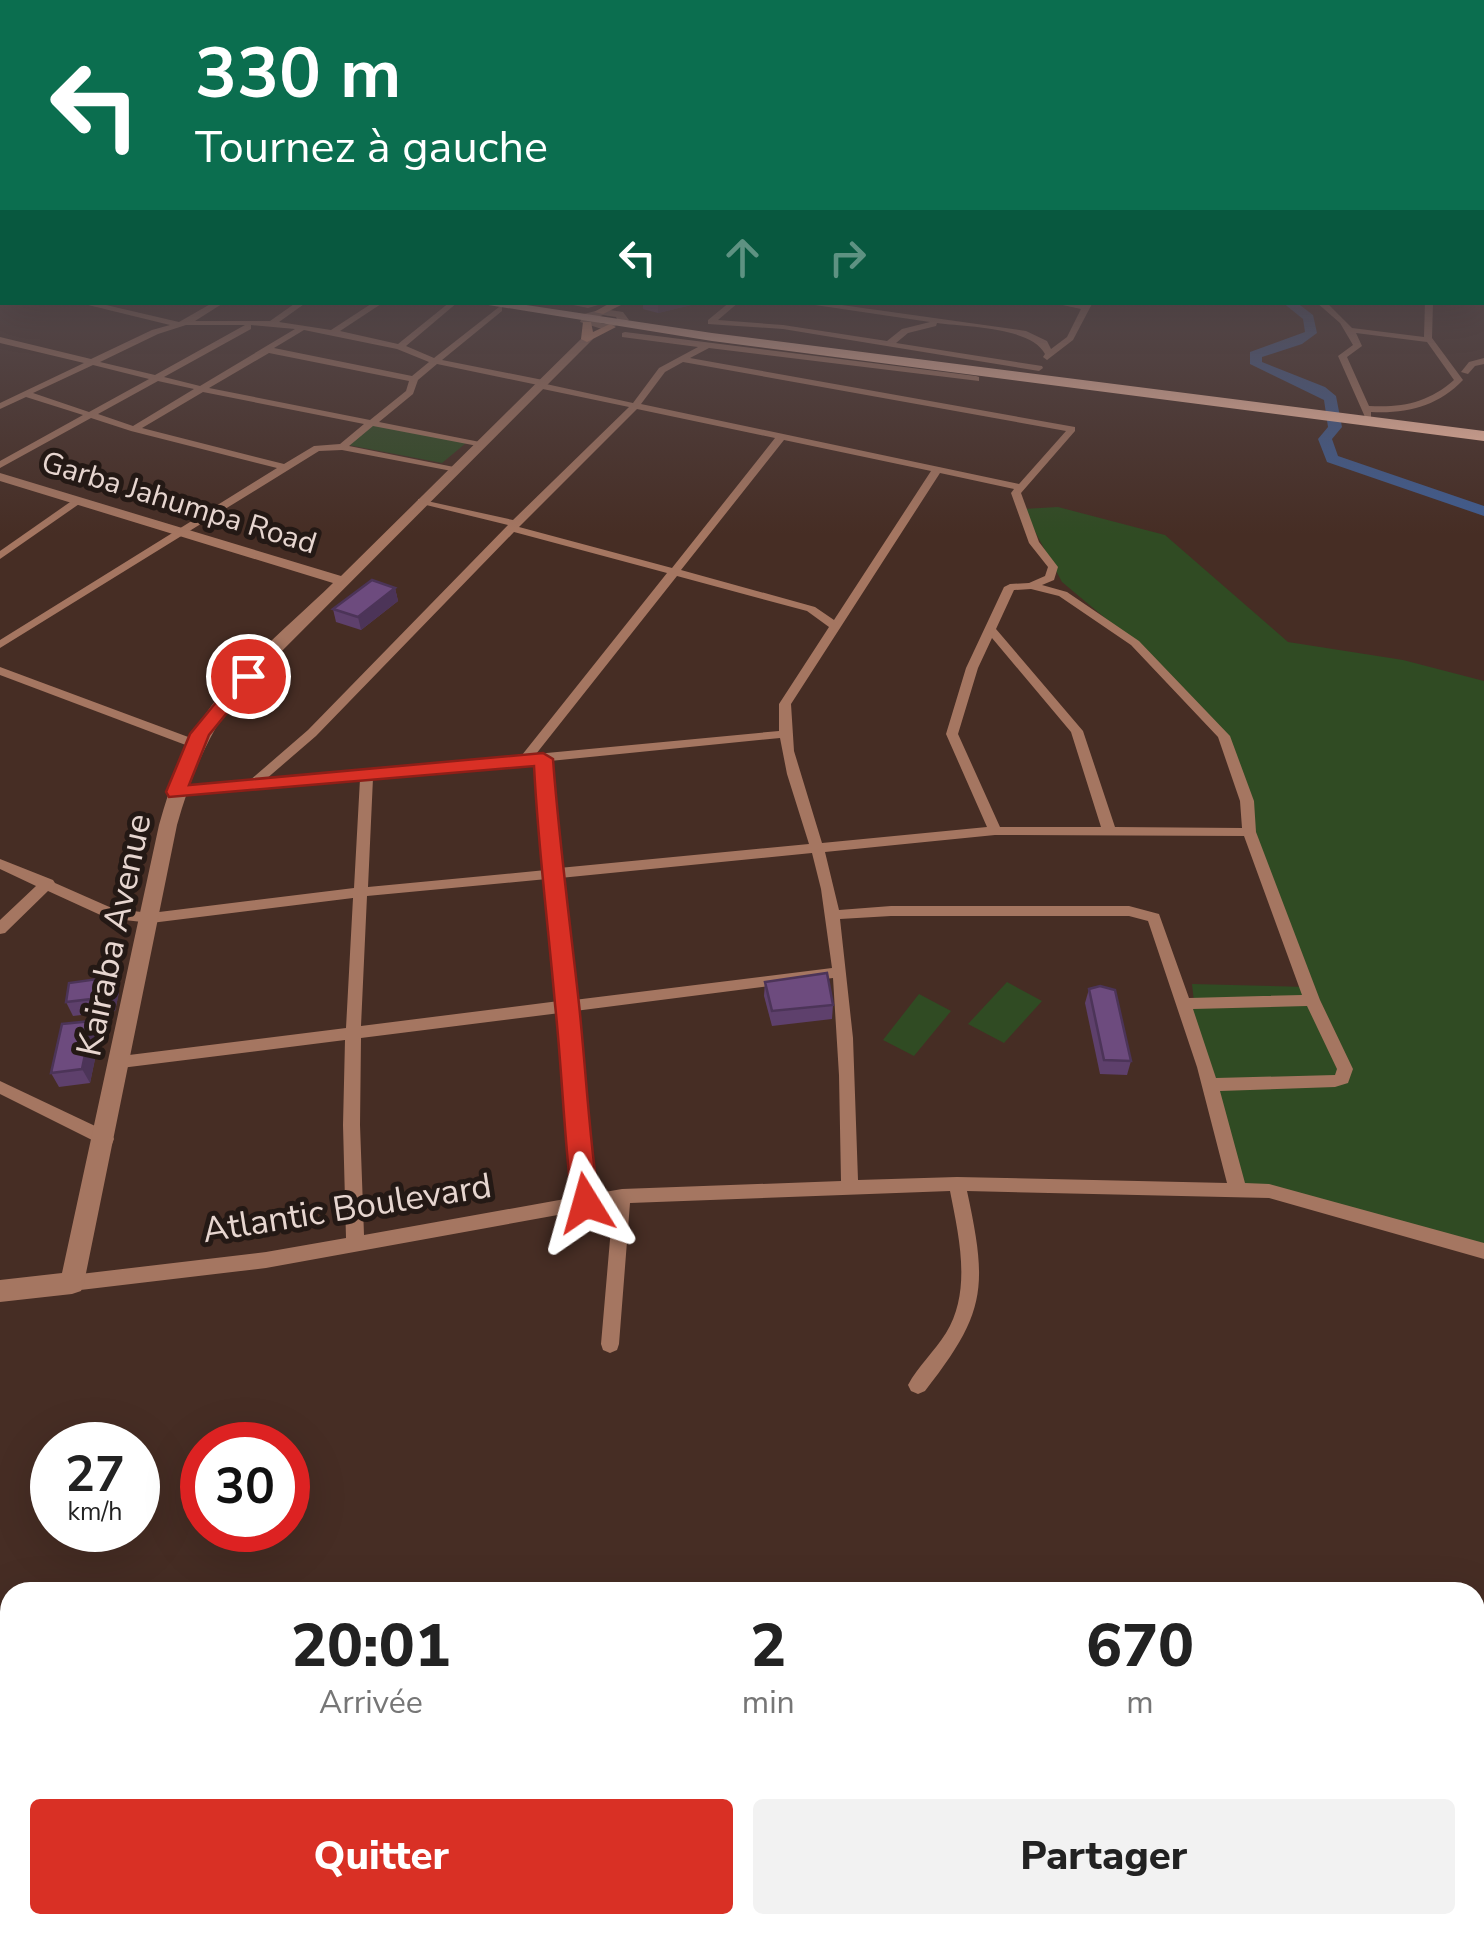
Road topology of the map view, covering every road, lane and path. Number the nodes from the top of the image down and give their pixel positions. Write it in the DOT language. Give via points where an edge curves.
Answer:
graph roads {
  1 [pos="66,355"];
  2 [pos="111,355"];
  3 [pos="200,355"];
  4 [pos="260,355"];
  5 [pos="295,355"];
  6 [pos="419,355"];
  7 [pos="441,355"];
  8 [pos="565,355"];
  9 [pos="688,355"];
  10 [pos="781,355"];
  11 [pos="845,355"];
  12 [pos="861,355"];
  13 [pos="862,355"];
  14 [pos="897,355"];
  15 [pos="947,355"];
  16 [pos="1048,355"];
  17 [pos="1343,355"];
  18 [pos="1439,355"];
  19 [pos="681,359"];
  20 [pos="434,361"];
  21 [pos="1484,361"];
  22 [pos="96,362"];
  23 [pos="911,362"];
  24 [pos="844,363"];
  25 [pos="1039,371"];
  26 [pos="1462,376"];
  27 [pos="159,378"];
  28 [pos="414,379"];
  29 [pos="976,379"];
  30 [pos="542,384"];
  31 [pos="828,388"];
  32 [pos="203,389"];
  33 [pos="26,394"];
  34 [pos="898,400"];
  35 [pos="2,404"];
  36 [pos="636,405"];
  37 [pos="1329,412"];
  38 [pos="1360,414"];
  39 [pos="86,415"];
  40 [pos="374,424"];
  41 [pos="134,429"];
  42 [pos="1484,433"];
  43 [pos="782,436"];
  44 [pos="480,445"];
  45 [pos="342,447"];
  46 [pos="0,466"];
  47 [pos="283,467"];
  48 [pos="454,470"];
  49 [pos="937,470"];
  50 [pos="0,477"];
  51 [pos="1019,487"];
  52 [pos="422,501"];
  53 [pos="78,502"];
  54 [pos="513,526"];
  55 [pos="184,533"];
  56 [pos="0,556"];
  57 [pos="672,572"];
  58 [pos="342,581"];
  59 [pos="1031,586"];
  60 [pos="848,607"];
  61 [pos="811,609"];
  62 [pos="836,626"];
  63 [pos="990,629"];
  64 [pos="0,645"];
  65 [pos="0,671"];
  66 [pos="782,734"];
  67 [pos="194,744"];
  68 [pos="543,759"];
  69 [pos="525,760"];
  70 [pos="368,774"];
  71 [pos="254,783"];
  72 [pos="176,792"];
  73 [pos="995,831"];
  74 [pos="1109,832"];
  75 [pos="1250,832"];
  76 [pos="815,848"];
  77 [pos="0,864"];
  78 [pos="550,874"];
  79 [pos="48,883"];
  80 [pos="362,892"];
  81 [pos="832,915"];
  82 [pos="151,918"];
  83 [pos="0,929"];
  84 [pos="840,972"];
  85 [pos="1312,1000"];
  86 [pos="1185,1004"];
  87 [pos="567,1006"];
  88 [pos="352,1033"];
  89 [pos="121,1062"];
  90 [pos="1210,1084"];
  91 [pos="0,1086"];
  92 [pos="106,1139"];
  93 [pos="957,1184"];
  94 [pos="850,1188"];
  95 [pos="1238,1190"];
  96 [pos="622,1196"];
  97 [pos="586,1203"];
  98 [pos="355,1242"];
  99 [pos="1484,1251"];
  100 [pos="72,1282"];
  101 [pos="0,1291"];
  102 [pos="610,1344"];
  103 [pos="918,1385"];
  1 -- 22 [label="street"];
  2 -- 22 [label="street"];
  3 -- 27 [label="street"];
  4 -- 32 [label="street"];
  5 -- 28 [label="street"];
  6 -- 20 [label="street"];
  7 -- 20 [label="street"];
  8 -- 30 [label="street, Kairaba Avenue"];
  9 -- 19 [label="street"];
  10 -- 24 [label="street"];
  11 -- 23 [label="main road"];
  12 -- 23 [label="main road"];
  13 -- 23 [label="main road"];
  14 -- 23 [label="main road"];
  15 -- 25 [label="street"];
  16 -- 25 [label="street"];
  17 -- 38 [label="street"];
  18 -- 26 [label="street"];
  19 -- 31 [label="street"];
  19 -- 36 [label="street" via="662,370"];
  20 -- 28 [label="street"];
  20 -- 30 [label="street"];
  21 -- 26 [label="street"];
  22 -- 27 [label="street"];
  22 -- 33 [label="street"];
  23 -- 24 [label="street"];
  23 -- 25 [label="main road"];
  23 -- 29 [label="street"];
  23 -- 34 [label="street"];
  23 -- 37 [label="main road"];
  24 -- 31 [label="street"];
  25 -- 37 [label="main road"];
  26 -- 38 [label="street" via="1447,392 1406,412"];
  27 -- 32 [label="street"];
  27 -- 39 [label="street"];
  28 -- 40 [label="street" via="410,392"];
  30 -- 36 [label="street"];
  30 -- 44 [label="street, Kairaba Avenue"];
  31 -- 34 [label="street"];
  32 -- 40 [label="street"];
  32 -- 41 [label="street"];
  33 -- 35 [label="street"];
  33 -- 39 [label="street"];
  34 -- 51 [label="street" via="1072,430"];
  36 -- 43 [label="street"];
  36 -- 54 [label="street"];
  37 -- 38 [label="main road"];
  38 -- 42 [label="main road"];
  39 -- 41 [label="street"];
  39 -- 46 [label="street"];
  40 -- 44 [label="street"];
  40 -- 45 [label="street"];
  41 -- 47 [label="street"];
  43 -- 49 [label="street"];
  43 -- 57 [label="street"];
  44 -- 48 [label="street, Kairaba Avenue"];
  45 -- 47 [label="street" via="317,448"];
  45 -- 48 [label="street"];
  47 -- 55 [label="street"];
  48 -- 52 [label="street, Kairaba Avenue"];
  49 -- 51 [label="street"];
  49 -- 60 [label="street"];
  50 -- 53 [label="street, Garba Jahumpa Road"];
  51 -- 59 [label="street" via="1016,498 1034,542 1053,568 1050,578"];
  52 -- 54 [label="street"];
  52 -- 58 [label="street, Kairaba Avenue"];
  53 -- 55 [label="street, Garba Jahumpa Road"];
  53 -- 56 [label="street"];
  54 -- 57 [label="street"];
  54 -- 71 [label="street" via="312,733"];
  55 -- 58 [label="street, Garba Jahumpa Road"];
  55 -- 64 [label="street"];
  57 -- 61 [label="street"];
  57 -- 69 [label="street"];
  58 -- 67 [label="street, Kairaba Avenue" via="228,696"];
  59 -- 63 [label="street" via="1010,587"];
  59 -- 75 [label="street" via="1063,594 1135,643 1224,736 1247,801"];
  60 -- 61 [label="street"];
  60 -- 62 [label="street"];
  61 -- 62 [label="street"];
  62 -- 66 [label="street" via="785,704"];
  63 -- 73 [label="street" via="952,734"];
  63 -- 74 [label="street" via="1078,731"];
  65 -- 67 [label="street"];
  66 -- 68 [label="street"];
  66 -- 76 [label="street"];
  67 -- 72 [label="street, Kairaba Avenue"];
  68 -- 69 [label="street"];
  68 -- 78 [label="street"];
  69 -- 70 [label="street"];
  70 -- 71 [label="street"];
  70 -- 80 [label="street"];
  71 -- 72 [label="street"];
  72 -- 82 [label="street, Kairaba Avenue"];
  73 -- 74 [label="street"];
  73 -- 76 [label="street"];
  74 -- 75 [label="street"];
  75 -- 85 [label="street"];
  76 -- 78 [label="street"];
  76 -- 81 [label="street"];
  77 -- 79 [label="street"];
  78 -- 80 [label="street"];
  78 -- 87 [label="street"];
  79 -- 82 [label="street" via="112,914"];
  79 -- 83 [label="street"];
  80 -- 82 [label="street"];
  80 -- 88 [label="street"];
  81 -- 84 [label="street"];
  81 -- 86 [label="street" via="1144,913 1159,924"];
  82 -- 89 [label="street, Kairaba Avenue"];
  84 -- 87 [label="street"];
  84 -- 94 [label="street"];
  85 -- 86 [label="street"];
  85 -- 90 [label="street" via="1345,1069 1342,1079"];
  86 -- 90 [label="street"];
  87 -- 88 [label="street"];
  87 -- 97 [label="street"];
  88 -- 89 [label="street"];
  88 -- 98 [label="street"];
  89 -- 92 [label="street, Kairaba Avenue"];
  90 -- 95 [label="street"];
  91 -- 92 [label="street"];
  92 -- 100 [label="street, Kairaba Avenue"];
  93 -- 94 [label="street, Atlantic Boulevard"];
  93 -- 95 [label="street, Atlantic Boulevard"];
  93 -- 103 [label="street" via="968,1234 968,1308"];
  94 -- 96 [label="street, Atlantic Boulevard"];
  95 -- 99 [label="street, Atlantic Boulevard" via="1269,1191"];
  96 -- 97 [label="street, Atlantic Boulevard"];
  96 -- 102 [label="street"];
  97 -- 98 [label="street, Atlantic Boulevard"];
  98 -- 100 [label="street, Atlantic Boulevard" via="266,1260"];
  100 -- 101 [label="street, Atlantic Boulevard"];
}
